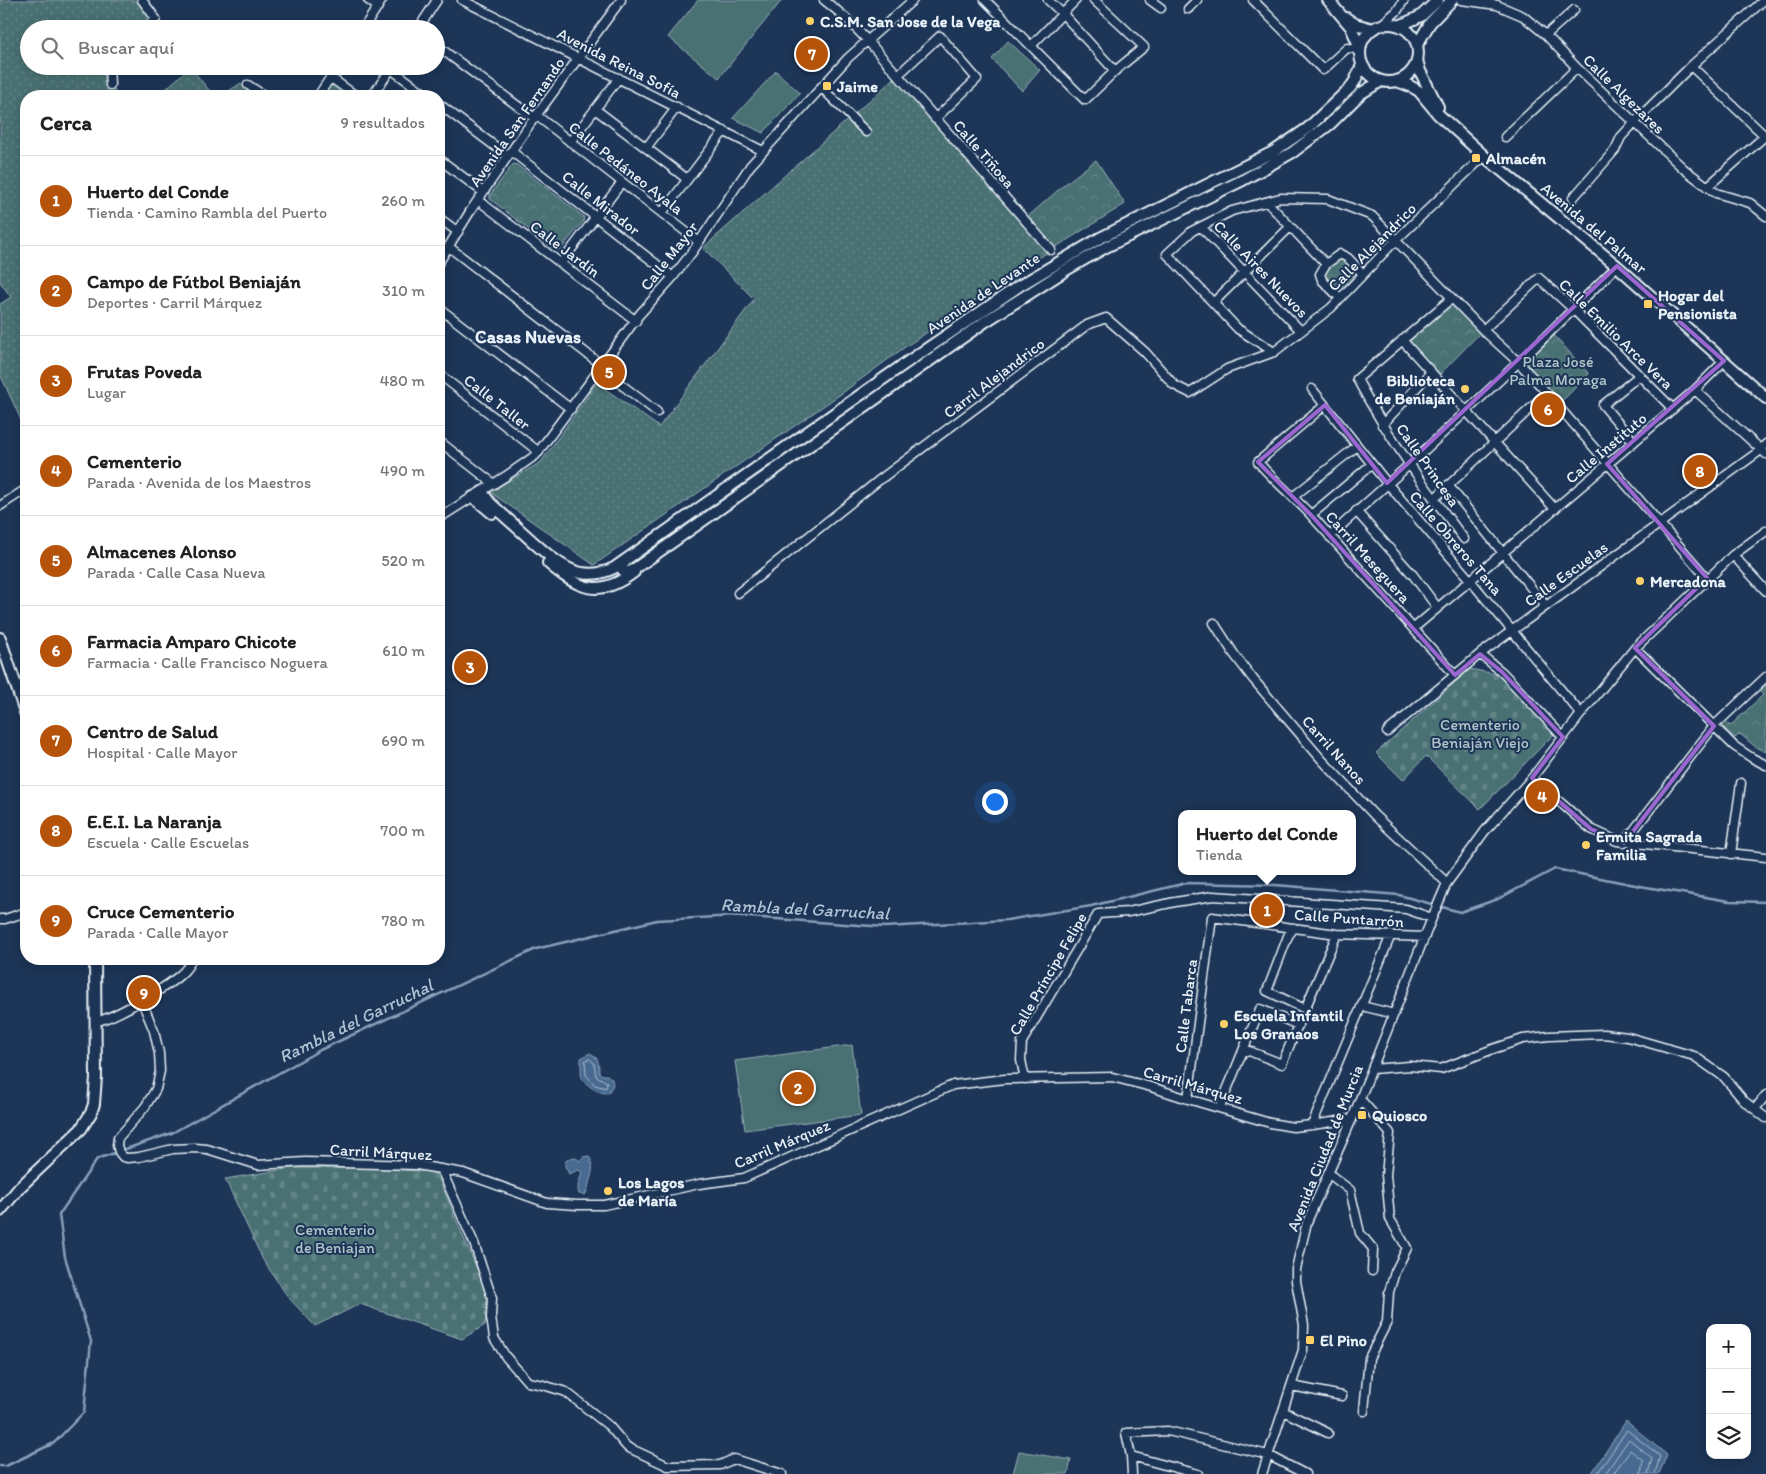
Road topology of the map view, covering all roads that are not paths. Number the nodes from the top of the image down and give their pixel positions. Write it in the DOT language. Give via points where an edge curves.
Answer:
graph roads {
  1 [pos="142,0"];
  2 [pos="368,0"];
  3 [pos="437,0"];
  4 [pos="462,0"];
  5 [pos="482,0"];
  6 [pos="824,0"];
  7 [pos="913,0"];
  8 [pos="985,0"];
  9 [pos="1048,0"];
  10 [pos="1076,0"];
  11 [pos="1094,0"];
  12 [pos="1150,0"];
  13 [pos="1197,0"];
  14 [pos="1253,0"];
  15 [pos="1328,0"];
  16 [pos="1404,0"];
  17 [pos="1438,0"];
  18 [pos="1452,0"];
  19 [pos="1461,0"];
  20 [pos="1764,0"];
  21 [pos="618,1"];
  22 [pos="380,3"];
  23 [pos="476,7"];
  24 [pos="1161,8"];
  25 [pos="1188,9"];
  26 [pos="1574,10"];
  27 [pos="1062,13"];
  28 [pos="1344,17"];
  29 [pos="155,20"];
  30 [pos="369,20"];
  31 [pos="424,20"];
  32 [pos="1399,26"];
  33 [pos="1377,27"];
  34 [pos="1546,35"];
  35 [pos="867,40"];
  36 [pos="1416,45"];
  37 [pos="1030,46"];
  38 [pos="1360,51"];
  39 [pos="445,52"];
  40 [pos="579,58"];
  41 [pos="1417,60"];
  42 [pos="1362,65"];
  43 [pos="1691,66"];
  44 [pos="1577,68"];
  45 [pos="1115,71"];
  46 [pos="110,75"];
  47 [pos="386,75"];
  48 [pos="402,75"];
  49 [pos="898,75"];
  50 [pos="330,77"];
  51 [pos="619,78"];
  52 [pos="1382,81"];
  53 [pos="1396,81"];
  54 [pos="110,84"];
  55 [pos="248,85"];
  56 [pos="821,87"];
  57 [pos="256,90"];
  58 [pos="322,90"];
  59 [pos="348,90"];
  60 [pos="376,90"];
  61 [pos="421,90"];
  62 [pos="677,107"];
  63 [pos="445,108"];
  64 [pos="595,109"];
  65 [pos="535,117"];
  66 [pos="935,119"];
  67 [pos="1446,121"];
  68 [pos="1634,123"];
  69 [pos="724,131"];
  70 [pos="866,132"];
  71 [pos="1505,137"];
  72 [pos="570,142"];
  73 [pos="646,148"];
  74 [pos="763,151"];
  75 [pos="510,153"];
  76 [pos="1484,156"];
  77 [pos="445,164"];
  78 [pos="687,179"];
  79 [pos="622,182"];
  80 [pos="1707,186"];
  81 [pos="483,192"];
  82 [pos="1574,198"];
  83 [pos="478,200"];
  84 [pos="1267,202"];
  85 [pos="662,213"];
  86 [pos="1766,215"];
  87 [pos="596,217"];
  88 [pos="445,222"];
  89 [pos="1201,227"];
  90 [pos="1290,227"];
  91 [pos="458,232"];
  92 [pos="1396,240"];
  93 [pos="699,242"];
  94 [pos="449,247"];
  95 [pos="1051,250"];
  96 [pos="445,253"];
  97 [pos="562,263"];
  98 [pos="1326,264"];
  99 [pos="1617,266"];
  100 [pos="1244,272"];
  101 [pos="1363,274"];
  102 [pos="673,277"];
  103 [pos="1340,298"];
  104 [pos="1452,298"];
  105 [pos="1213,303"];
  106 [pos="1573,309"];
  107 [pos="445,313"];
  108 [pos="636,321"];
  109 [pos="1483,330"];
  110 [pos="1301,331"];
  111 [pos="1402,340"];
  112 [pos="1274,352"];
  113 [pos="1724,361"];
  114 [pos="1518,362"];
  115 [pos="602,368"];
  116 [pos="1431,372"];
  117 [pos="1640,375"];
  118 [pos="445,379"];
  119 [pos="1312,389"];
  120 [pos="1695,390"];
  121 [pos="1547,393"];
  122 [pos="1766,398"];
  123 [pos="1325,406"];
  124 [pos="571,409"];
  125 [pos="1673,409"];
  126 [pos="1466,410"];
  127 [pos="657,412"];
  128 [pos="1382,425"];
  129 [pos="1495,441"];
  130 [pos="1634,442"];
  131 [pos="445,446"];
  132 [pos="1357,446"];
  133 [pos="1764,449"];
  134 [pos="539,452"];
  135 [pos="1372,464"];
  136 [pos="1410,464"];
  137 [pos="1607,464"];
  138 [pos="1387,483"];
  139 [pos="494,484"];
  140 [pos="1448,485"];
  141 [pos="20,493"];
  142 [pos="477,494"];
  143 [pos="1294,496"];
  144 [pos="1434,499"];
  145 [pos="0,506"];
  146 [pos="1555,509"];
  147 [pos="1356,511"];
  148 [pos="445,514"];
  149 [pos="1311,515"];
  150 [pos="1658,523"];
  151 [pos="1766,531"];
  152 [pos="1330,537"];
  153 [pos="1464,538"];
  154 [pos="658,552"];
  155 [pos="1503,552"];
  156 [pos="1732,555"];
  157 [pos="625,562"];
  158 [pos="1707,578"];
  159 [pos="1470,580"];
  160 [pos="1766,591"];
  161 [pos="738,593"];
  162 [pos="1545,606"];
  163 [pos="1437,607"];
  164 [pos="1214,624"];
  165 [pos="1414,628"];
  166 [pos="1512,631"];
  167 [pos="0,638"];
  168 [pos="1635,648"];
  169 [pos="1480,654"];
  170 [pos="1455,675"];
  171 [pos="1766,677"];
  172 [pos="20,697"];
  173 [pos="1581,714"];
  174 [pos="1714,726"];
  175 [pos="1387,732"];
  176 [pos="1563,737"];
  177 [pos="1766,765"];
  178 [pos="1532,778"];
  179 [pos="1741,783"];
  180 [pos="1624,843"];
  181 [pos="1731,854"];
  182 [pos="1766,857"];
  183 [pos="1447,883"];
  184 [pos="20,914"];
  185 [pos="1212,917"];
  186 [pos="1432,918"];
  187 [pos="0,919"];
  188 [pos="1294,928"];
  189 [pos="1337,934"];
  190 [pos="1390,935"];
  191 [pos="1425,937"];
  192 [pos="95,965"];
  193 [pos="189,965"];
  194 [pos="141,999"];
  195 [pos="1362,1006"];
  196 [pos="1394,1014"];
  197 [pos="96,1021"];
  198 [pos="1244,1049"];
  199 [pos="1372,1069"];
  200 [pos="1025,1079"];
  201 [pos="1766,1095"];
  202 [pos="1188,1099"];
  203 [pos="1360,1099"];
  204 [pos="1220,1107"];
  205 [pos="1755,1109"];
  206 [pos="1766,1118"];
  207 [pos="1352,1119"];
  208 [pos="1312,1126"];
  209 [pos="441,1169"];
  210 [pos="1328,1173"];
  211 [pos="0,1211"];
  212 [pos="1372,1272"];
  213 [pos="1292,1386"];
  214 [pos="1342,1396"];
  215 [pos="1283,1411"];
  216 [pos="1364,1411"];
  217 [pos="1328,1433"];
  218 [pos="1268,1455"];
  219 [pos="1131,1456"];
  220 [pos="782,1474"];
  221 [pos="1132,1474"];
  222 [pos="1198,1474"];
  223 [pos="1262,1474"];
  224 [pos="1305,1474"];
  1 -- 29 [label="street"];
  2 -- 22 [label="street"];
  3 -- 31 [label="street"];
  4 -- 23 [label="street, Avenida Reina Sofía"];
  5 -- 23 [label="street"];
  6 -- 35 [label="street, Calle Tiñosa"];
  7 -- 35 [label="street, Calle Mayor"];
  8 -- 37 [label="street"];
  9 -- 27 [label="street"];
  10 -- 27 [label="street"];
  11 -- 45 [label="street" via="1144,47"];
  12 -- 24 [label="street"];
  13 -- 25 [label="street"];
  14 -- 38 [label="street" via="1323,70 1347,48"];
  15 -- 28 [label="main road"];
  16 -- 33 [label="street" via="1397,11"];
  17 -- 32 [label="main road" via="1421,16"];
  18 -- 36 [label="main road" via="1430,23"];
  19 -- 34 [label="street, Calle Algezares" via="1510,9"];
  20 -- 43 [label="street"];
  21 -- 40 [label="street, Avenida San Fernando"];
  22 -- 30 [label="street"];
  23 -- 40 [label="street, Avenida Reina Sofía"];
  26 -- 34 [label="street"];
  27 -- 37 [label="street"];
  27 -- 45 [label="street"];
  28 -- 33 [label="main road" via="1354,24"];
  28 -- 38 [label="main road"];
  32 -- 33 [label="main road"];
  32 -- 36 [label="main road" via="1412,35"];
  33 -- 38 [label="main road" via="1364,37"];
  34 -- 44 [label="street, Calle Algezares"];
  35 -- 49 [label="street, Calle Tiñosa"];
  35 -- 56 [label="street, Calle Mayor"];
  36 -- 41 [label="main road"];
  37 -- 45 [label="street" via="1085,100"];
  38 -- 42 [label="main road"];
  39 -- 65 [label="street, Calle Pedáneo Ayala"];
  40 -- 51 [label="street, Avenida Reina Sofía"];
  40 -- 65 [label="street, Avenida San Fernando"];
  41 -- 53 [label="main road" via="1410,73"];
  41 -- 67 [label="main road, Avenida del Palmar"];
  42 -- 52 [label="main road" via="1370,76"];
  42 -- 157 [label="main road, Avenida de Levante" via="1350,88 1315,122 1287,143 1100,238 1020,286"];
  43 -- 68 [label="street"];
  43 -- 80 [label="street" via="1765,136"];
  44 -- 68 [label="street, Calle Algezares"];
  44 -- 71 [label="street"];
  46 -- 54 [label="street"];
  47 -- 60 [label="street"];
  48 -- 61 [label="street"];
  49 -- 66 [label="street, Calle Tiñosa"];
  49 -- 66 [label="street" via="940,36 977,79"];
  50 -- 58 [label="street"];
  50 -- 59 [label="street"];
  51 -- 62 [label="street, Avenida Reina Sofía"];
  51 -- 64 [label="street"];
  52 -- 53 [label="main road"];
  52 -- 154 [label="main road, Avenida de Levante" via="1360,94 1318,134 1278,161 1106,247 994,316"];
  53 -- 67 [label="main road, Avenida del Palmar" via="1418,91"];
  55 -- 57 [label="street"];
  56 -- 70 [label="street"];
  56 -- 74 [label="street, Calle Mayor"];
  62 -- 69 [label="street, Avenida Reina Sofía"];
  62 -- 73 [label="street"];
  63 -- 75 [label="street, Calle Mirador"];
  64 -- 72 [label="street"];
  64 -- 73 [label="street"];
  65 -- 72 [label="street, Calle Pedáneo Ayala"];
  65 -- 75 [label="street, Avenida San Fernando"];
  66 -- 95 [label="street, Calle Tiñosa"];
  67 -- 76 [label="main road, Avenida del Palmar"];
  68 -- 80 [label="street, Calle Algezares" via="1684,170"];
  68 -- 82 [label="street"];
  69 -- 74 [label="street, Avenida Reina Sofía"];
  69 -- 78 [label="street"];
  72 -- 79 [label="street, Calle Pedáneo Ayala"];
  73 -- 78 [label="street"];
  74 -- 93 [label="street, Calle Mayor"];
  75 -- 81 [label="street, Avenida San Fernando"];
  75 -- 87 [label="street, Calle Mirador"];
  76 -- 92 [label="street, Calle Alejandrico"];
  76 -- 99 [label="main road, Avenida del Palmar"];
  77 -- 81 [label="street"];
  78 -- 85 [label="street"];
  79 -- 85 [label="street, Calle Pedáneo Ayala"];
  79 -- 87 [label="street"];
  80 -- 86 [label="street, Calle Algezares" via="1716,193 1750,203"];
  81 -- 83 [label="street, Avenida San Fernando"];
  83 -- 91 [label="street, Avenida San Fernando"];
  83 -- 97 [label="street, Calle Jardín"];
  84 -- 89 [label="street" via="1232,211"];
  84 -- 90 [label="street"];
  84 -- 92 [label="street" via="1280,198 1328,199 1372,216"];
  85 -- 93 [label="street, Calle Pedáneo Ayala"];
  87 -- 97 [label="street"];
  87 -- 102 [label="street, Calle Mirador"];
  88 -- 91 [label="street"];
  89 -- 100 [label="street, Calle Aires Nuevos"];
  89 -- 105 [label="street" via="1167,254"];
  90 -- 98 [label="street"];
  90 -- 100 [label="street"];
  91 -- 94 [label="street, Avenida San Fernando"];
  92 -- 101 [label="street, Calle Alejandrico"];
  92 -- 104 [label="street"];
  93 -- 102 [label="street, Calle Mayor"];
  94 -- 96 [label="street, Avenida San Fernando"];
  94 -- 115 [label="street"];
  97 -- 108 [label="street, Calle Jardín"];
  98 -- 101 [label="street" via="1340,254"];
  98 -- 103 [label="street" via="1320,274 1322,280"];
  99 -- 106 [label="street"];
  99 -- 113 [label="main road, Avenida del Palmar"];
  100 -- 105 [label="street"];
  100 -- 110 [label="street, Calle Aires Nuevos"];
  101 -- 103 [label="street, Calle Alejandrico"];
  102 -- 108 [label="street, Calle Mayor"];
  103 -- 110 [label="street, Calle Alejandrico"];
  104 -- 109 [label="street"];
  104 -- 111 [label="street"];
  105 -- 112 [label="street" via="1238,329"];
  106 -- 109 [label="street, Calle Emilio Arce Vera" via="1539,278"];
  106 -- 114 [label="street"];
  106 -- 117 [label="street, Calle Emilio Arce Vera"];
  107 -- 124 [label="street"];
  108 -- 115 [label="street, Calle Mayor"];
  109 -- 114 [label="street"];
  110 -- 112 [label="street, Calle Alejandrico"];
  111 -- 116 [label="street"];
  111 -- 128 [label="street, Calle Princesa" via="1357,379"];
  112 -- 161 [label="street, Carril Alejandrico" via="1227,369 1190,393 1174,385 1145,352 1106,318 1087,325 883,478"];
  113 -- 120 [label="street, Calle Instituto"];
  113 -- 122 [label="main road, Avenida del Palmar"];
  114 -- 121 [label="street"];
  114 -- 126 [label="street"];
  115 -- 124 [label="street, Calle Mayor"];
  115 -- 127 [label="street"];
  116 -- 126 [label="street"];
  116 -- 128 [label="street"];
  117 -- 125 [label="street, Calle Emilio Arce Vera"];
  117 -- 130 [label="street" via="1603,406"];
  118 -- 134 [label="street, Calle Taller"];
  119 -- 123 [label="street, Calle Obreros Tana"];
  120 -- 125 [label="street, Calle Instituto"];
  120 -- 133 [label="street"];
  121 -- 129 [label="street"];
  121 -- 137 [label="street"];
  123 -- 132 [label="street, Calle Obreros Tana"];
  123 -- 143 [label="street, Carril Meseguera" via="1258,462 1272,479"];
  124 -- 134 [label="street, Calle Mayor"];
  125 -- 130 [label="street, Calle Instituto"];
  126 -- 129 [label="street"];
  126 -- 136 [label="street"];
  128 -- 136 [label="street, Calle Princesa"];
  129 -- 140 [label="street"];
  129 -- 146 [label="street"];
  130 -- 137 [label="street, Calle Instituto"];
  131 -- 139 [label="street"];
  132 -- 135 [label="street, Calle Obreros Tana"];
  132 -- 143 [label="street"];
  133 -- 150 [label="street, Calle Escuelas"];
  134 -- 139 [label="street, Calle Mayor"];
  135 -- 138 [label="street, Calle Obreros Tana"];
  135 -- 149 [label="street"];
  136 -- 138 [label="street"];
  136 -- 144 [label="street, Calle Princesa"];
  137 -- 146 [label="street, Calle Instituto"];
  137 -- 150 [label="street"];
  138 -- 147 [label="street"];
  138 -- 159 [label="street, Calle Obreros Tana"];
  139 -- 142 [label="street, Calle Mayor"];
  140 -- 144 [label="street"];
  140 -- 155 [label="street"];
  141 -- 145 [label="street"];
  142 -- 148 [label="street, Calle Mayor"];
  142 -- 154 [label="main road, Avenida de Levante" via="564,578 581,586 614,585"];
  142 -- 157 [label="main road, Avenida de Levante" via="568,569 600,573"];
  143 -- 149 [label="street, Carril Meseguera"];
  144 -- 153 [label="street, Calle Princesa"];
  146 -- 155 [label="street, Calle Instituto"];
  147 -- 152 [label="street"];
  147 -- 163 [label="street"];
  149 -- 152 [label="street, Carril Meseguera"];
  150 -- 158 [label="street"];
  150 -- 162 [label="street, Calle Escuelas"];
  151 -- 156 [label="street, Avenida Ciudad de Murcia"];
  152 -- 165 [label="street, Carril Meseguera"];
  154 -- 157 [label="main road, Avenida de Levante" via="628,572 622,569"];
  155 -- 159 [label="street, Calle Instituto"];
  155 -- 162 [label="street"];
  156 -- 158 [label="street, Avenida Ciudad de Murcia"];
  156 -- 160 [label="street"];
  158 -- 168 [label="street, Avenida Ciudad de Murcia"];
  159 -- 163 [label="street, Calle Instituto"];
  159 -- 166 [label="street, Calle Obreros Tana"];
  162 -- 166 [label="street, Calle Escuelas"];
  163 -- 165 [label="street, Calle Instituto"];
  164 -- 183 [label="street, Carril Nanos" via="1253,679 1322,760 1375,816"];
  165 -- 170 [label="street, Carril Meseguera"];
  166 -- 169 [label="street, Calle Escuelas"];
  166 -- 173 [label="street, Calle Obreros Tana"];
  167 -- 172 [label="main road"];
  168 -- 173 [label="street, Avenida Ciudad de Murcia"];
  168 -- 174 [label="street"];
  169 -- 170 [label="street, Calle Escuelas"];
  169 -- 176 [label="street" via="1502,672"];
  170 -- 175 [label="street, Calle Escuelas"];
  171 -- 174 [label="street"];
  173 -- 176 [label="street, Avenida Ciudad de Murcia"];
  174 -- 177 [label="street" via="1743,752"];
  174 -- 180 [label="street"];
  176 -- 178 [label="street, Avenida Ciudad de Murcia"];
  178 -- 180 [label="street" via="1591,829"];
  178 -- 183 [label="street, Avenida Ciudad de Murcia" via="1485,831"];
  179 -- 181 [label="street"];
  180 -- 181 [label="street"];
  181 -- 182 [label="street"];
  183 -- 186 [label="street, Avenida Ciudad de Murcia"];
  184 -- 187 [label="street"];
  185 -- 188 [label="street, Calle Puntarrón"];
  185 -- 202 [label="street, Calle Tabarca"];
  186 -- 191 [label="street, Avenida Ciudad de Murcia"];
  186 -- 200 [label="street, Calle Príncipe Felipe" via="1406,909 1213,896 1128,912 1098,914 1022,1042"];
  188 -- 189 [label="street, Calle Puntarrón"];
  188 -- 189 [label="street" via="1267,991 1305,1008"];
  189 -- 190 [label="street, Calle Puntarrón"];
  190 -- 191 [label="street, Calle Puntarrón"];
  190 -- 195 [label="street"];
  191 -- 196 [label="street, Avenida Ciudad de Murcia"];
  192 -- 197 [label="main road"];
  193 -- 194 [label="street" via="181,975"];
  194 -- 197 [label="street" via="110,1018"];
  194 -- 209 [label="street, Carril Márquez" via="154,1031 160,1071 156,1089 145,1107 118,1138 117,1145 123,1157 195,1148 258,1165 305,1162 416,1165"];
  195 -- 196 [label="street"];
  195 -- 208 [label="street"];
  196 -- 199 [label="street, Avenida Ciudad de Murcia"];
  197 -- 211 [label="main road" via="94,1104 88,1120"];
  198 -- 198 [label="street" via="1282,1064 1298,1025 1260,1010"];
  198 -- 204 [label="street"];
  199 -- 203 [label="street, Avenida Ciudad de Murcia"];
  199 -- 205 [label="street" via="1410,1066 1441,1069 1523,1039 1604,1034 1628,1037 1694,1056 1724,1077"];
  200 -- 202 [label="street, Carril Márquez" via="1112,1077"];
  200 -- 209 [label="street, Carril Márquez" via="953,1085 744,1178 699,1184 604,1205 547,1203"];
  201 -- 205 [label="street"];
  202 -- 204 [label="street, Carril Márquez"];
  203 -- 207 [label="street, Avenida Ciudad de Murcia"];
  203 -- 216 [label="street" via="1390,1133 1386,1175 1390,1219 1407,1248 1389,1292 1387,1322 1369,1358"];
  204 -- 208 [label="street, Carril Márquez" via="1270,1122"];
  205 -- 206 [label="street"];
  207 -- 208 [label="street, Carril Márquez"];
  207 -- 210 [label="street, Avenida Ciudad de Murcia"];
  209 -- 220 [label="street" via="474,1243 492,1298 494,1338 528,1382 566,1392 609,1426 627,1447 668,1466 720,1465 734,1459"];
  210 -- 212 [label="street" via="1350,1190 1360,1233 1373,1249"];
  210 -- 213 [label="street, Avenida Ciudad de Murcia" via="1307,1222 1297,1262 1296,1281 1305,1341"];
  213 -- 214 [label="street"];
  213 -- 215 [label="street, Avenida Ciudad de Murcia"];
  215 -- 217 [label="street"];
  215 -- 218 [label="street, Avenida Ciudad de Murcia"];
  218 -- 219 [label="street" via="1168,1431 1126,1433"];
  218 -- 223 [label="street, Avenida Ciudad de Murcia"];
  218 -- 224 [label="street"];
  219 -- 221 [label="street"];
  219 -- 222 [label="street"];
}
